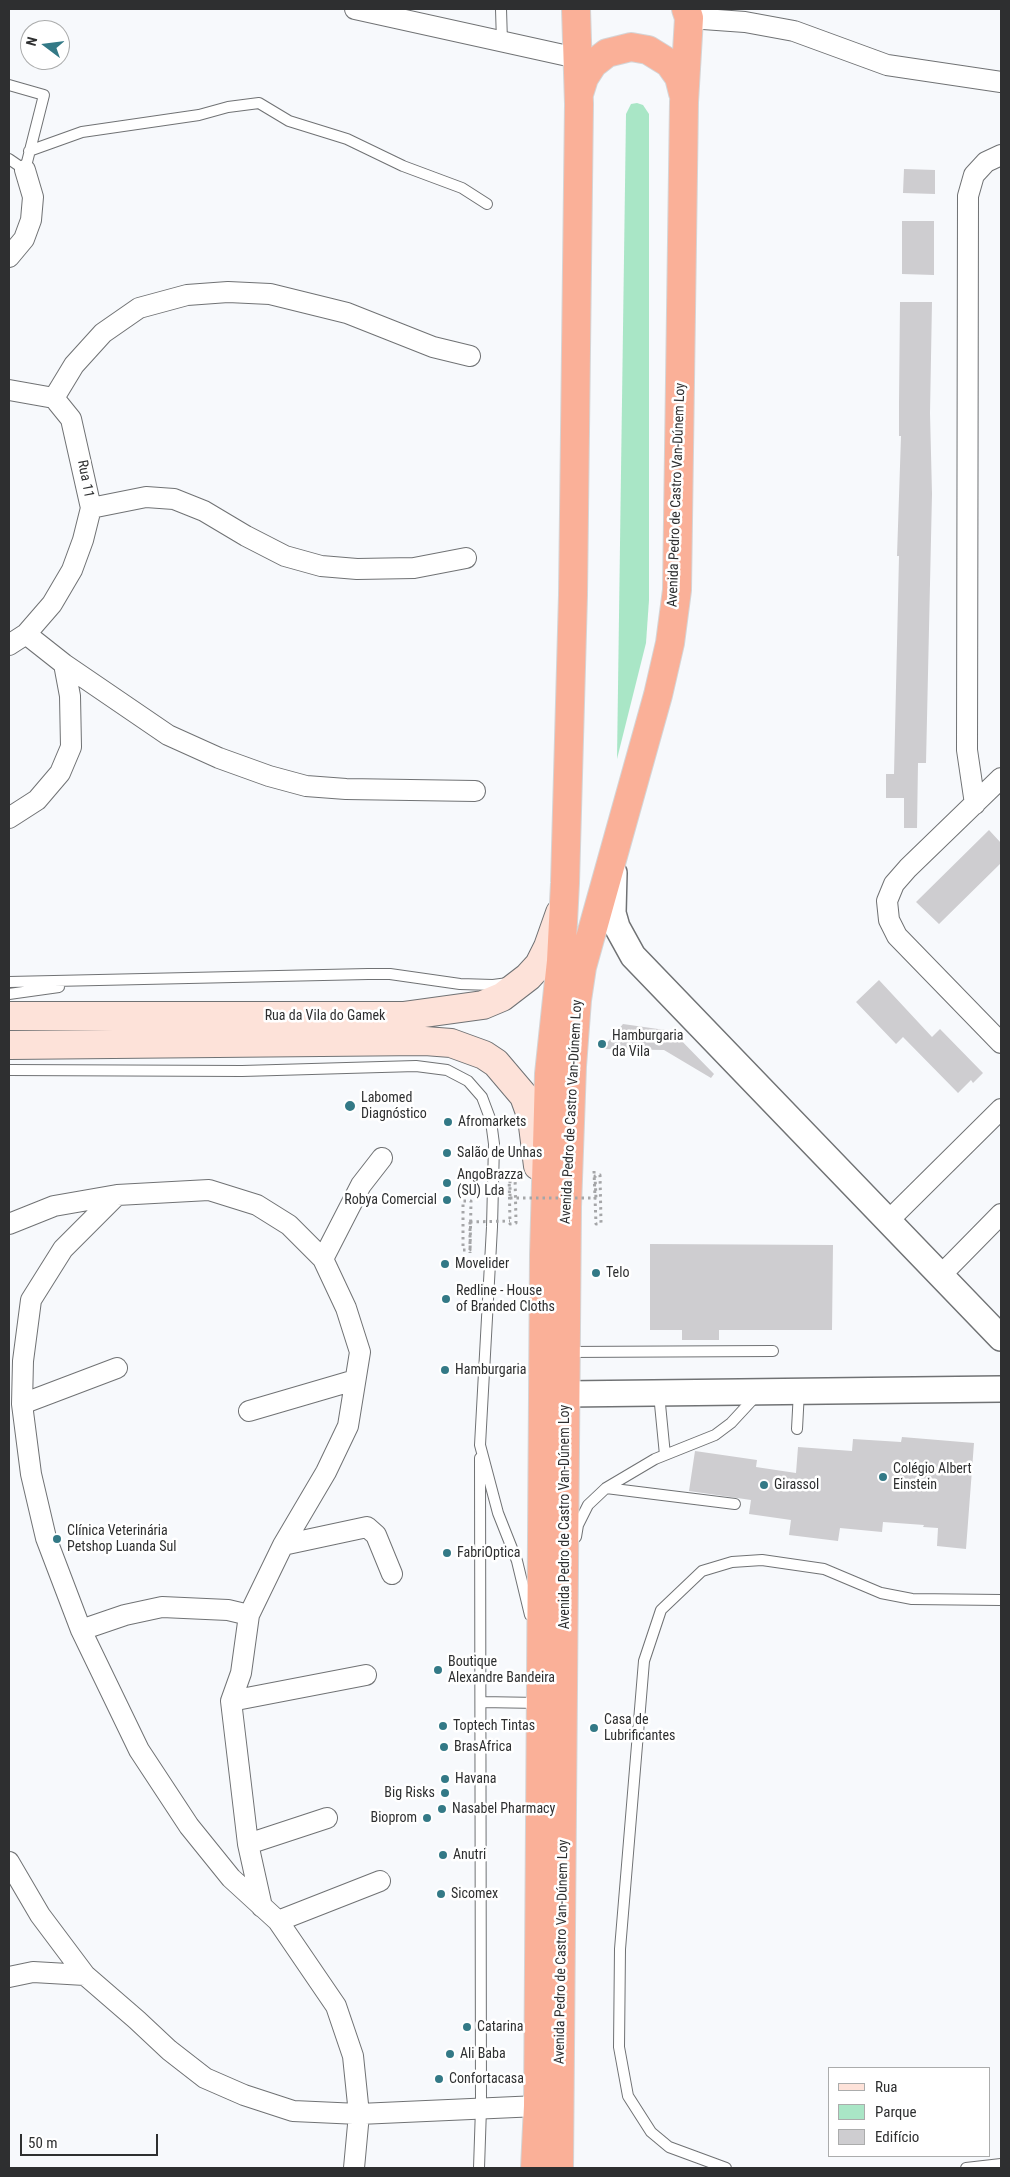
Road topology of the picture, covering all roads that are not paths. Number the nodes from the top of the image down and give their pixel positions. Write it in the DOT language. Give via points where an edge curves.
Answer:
graph roads {
  1 [pos="355,9"];
  2 [pos="501,9"];
  3 [pos="576,9"];
  4 [pos="688,13"];
  5 [pos="502,42"];
  6 [pos="577,58"];
  7 [pos="1001,82"];
  8 [pos="9,86"];
  9 [pos="684,102"];
  10 [pos="578,104"];
  11 [pos="1001,155"];
  12 [pos="21,160"];
  13 [pos="487,204"];
  14 [pos="9,257"];
  15 [pos="470,356"];
  16 [pos="9,390"];
  17 [pos="54,398"];
  18 [pos="91,508"];
  19 [pos="466,558"];
  20 [pos="26,634"];
  21 [pos="9,645"];
  22 [pos="64,664"];
  23 [pos="1001,778"];
  24 [pos="475,791"];
  25 [pos="975,804"];
  26 [pos="9,818"];
  27 [pos="622,819"];
  28 [pos="565,883"];
  29 [pos="528,978"];
  30 [pos="99,981"];
  31 [pos="9,982"];
  32 [pos="9,994"];
  33 [pos="14,1010"];
  34 [pos="1001,1043"];
  35 [pos="9,1045"];
  36 [pos="9,1070"];
  37 [pos="1001,1109"];
  38 [pos="382,1158"];
  39 [pos="117,1194"];
  40 [pos="537,1195"];
  41 [pos="1001,1214"];
  42 [pos="889,1220"];
  43 [pos="9,1224"];
  44 [pos="323,1259"];
  45 [pos="941,1275"];
  46 [pos="1001,1338"];
  47 [pos="566,1352"];
  48 [pos="773,1352"];
  49 [pos="117,1368"];
  50 [pos="355,1380"];
  51 [pos="1001,1389"];
  52 [pos="764,1392"];
  53 [pos="799,1392"];
  54 [pos="659,1393"];
  55 [pos="566,1394"];
  56 [pos="22,1404"];
  57 [pos="249,1411"];
  58 [pos="798,1429"];
  59 [pos="480,1445"];
  60 [pos="665,1455"];
  61 [pos="606,1488"];
  62 [pos="735,1504"];
  63 [pos="283,1545"];
  64 [pos="392,1574"];
  65 [pos="1001,1600"];
  66 [pos="250,1616"];
  67 [pos="564,1627"];
  68 [pos="81,1630"];
  69 [pos="541,1670"];
  70 [pos="366,1675"];
  71 [pos="231,1701"];
  72 [pos="481,1702"];
  73 [pos="540,1703"];
  74 [pos="327,1818"];
  75 [pos="248,1844"];
  76 [pos="9,1862"];
  77 [pos="380,1882"];
  78 [pos="262,1907"];
  79 [pos="278,1921"];
  80 [pos="85,1975"];
  81 [pos="9,1977"];
  82 [pos="538,2106"];
  83 [pos="481,2108"];
  84 [pos="359,2114"];
  85 [pos="1001,2164"];
  86 [pos="354,2168"];
  87 [pos="479,2168"];
  88 [pos="535,2168"];
  89 [pos="559,2168"];
  90 [pos="726,2168"];
  91 [pos="966,2168"];
  1 -- 5 [label="street"];
  2 -- 5 [label="lane"];
  3 -- 6 [label="highway, Avenida Pedro de Castro Van-Dúnem Loy"];
  4 -- 7 [label="street" via="794,32 887,65"];
  4 -- 9 [label="highway, Avenida Pedro de Castro Van-Dúnem Loy"];
  5 -- 6 [label="street"];
  6 -- 10 [label="highway, Avenida Pedro de Castro Van-Dúnem Loy"];
  8 -- 12 [label="lane" via="44,95"];
  9 -- 10 [label="highway" via="682,85 669,63 648,50 631,47 607,53 593,64 580,86"];
  9 -- 27 [label="highway, Avenida Pedro de Castro Van-Dúnem Loy" via="677,590 670,643 658,695"];
  10 -- 28 [label="highway, Avenida Pedro de Castro Van-Dúnem Loy" via="573,595"];
  11 -- 25 [label="street" via="986,162 974,176 968,196 967,750"];
  12 -- 13 [label="lane" via="82,132 259,103 288,121 347,140 462,188"];
  12 -- 14 [label="street" via="33,198 31,220 24,239"];
  15 -- 17 [label="street" via="433,347 347,313 270,294 228,292 187,295 139,308 103,333 74,365"];
  16 -- 17 [label="street"];
  17 -- 18 [label="street, Rua 11" via="71,419"];
  18 -- 19 [label="street" via="146,497 174,499 204,511 285,556 321,566 414,568"];
  18 -- 20 [label="street, Rua 11" via="84,540 72,570 52,604"];
  20 -- 21 [label="street, Rua 11"];
  20 -- 22 [label="street"];
  22 -- 24 [label="street" via="168,735 218,758 269,776 306,786 346,789"];
  22 -- 26 [label="street" via="70,696 70,747 60,773 37,800"];
  23 -- 25 [label="street"];
  25 -- 34 [label="street" via="894,884 887,901 889,920 897,936"];
  27 -- 42 [label="street" via="614,873 613,913 633,956"];
  27 -- 47 [label="highway, Avenida Pedro de Castro Van-Dúnem Loy" via="590,935 577,1000 567,1188"];
  28 -- 29 [label="main road, Rua da Vila do Gamek" via="548,948"];
  28 -- 40 [label="highway, Avenida Pedro de Castro Van-Dúnem Loy" via="561,961"];
  29 -- 30 [label="lane" via="493,986 390,974"];
  29 -- 33 [label="main road, Rua da Vila do Gamek" via="502,997 483,1005 403,1016 98,1016"];
  30 -- 31 [label="lane"];
  30 -- 32 [label="lane"];
  35 -- 40 [label="main road, Rua da Vila do Gamek" via="425,1040 451,1043 496,1063 524,1096 532,1118 538,1153"];
  36 -- 59 [label="lane" via="242,1071 416,1066 447,1070 468,1081 482,1097 491,1121 494,1144"];
  37 -- 42 [label="street"];
  38 -- 44 [label="street" via="361,1185"];
  39 -- 43 [label="street" via="54,1206"];
  39 -- 44 [label="street" via="217,1192 257,1205 289,1225"];
  39 -- 56 [label="street" via="63,1249 31,1300 23,1361"];
  40 -- 69 [label="highway, Avenida Pedro de Castro Van-Dúnem Loy" via="544,1255"];
  41 -- 45 [label="street"];
  42 -- 45 [label="street"];
  44 -- 50 [label="street" via="346,1308 360,1352"];
  45 -- 46 [label="street"];
  47 -- 48 [label="lane"];
  47 -- 55 [label="highway, Avenida Pedro de Castro Van-Dúnem Loy"];
  49 -- 56 [label="street"];
  50 -- 57 [label="street"];
  50 -- 63 [label="street" via="348,1426 326,1472"];
  51 -- 53 [label="street"];
  52 -- 53 [label="street"];
  52 -- 54 [label="street"];
  52 -- 60 [label="lane" via="753,1397 732,1422 715,1435"];
  53 -- 58 [label="lane"];
  54 -- 55 [label="street"];
  54 -- 60 [label="lane"];
  55 -- 67 [label="highway, Avenida Pedro de Castro Van-Dúnem Loy"];
  56 -- 68 [label="street" via="31,1474 46,1538"];
  59 -- 69 [label="lane" via="498,1513 517,1561"];
  59 -- 72 [label="lane"];
  60 -- 61 [label="lane"];
  61 -- 62 [label="lane"];
  61 -- 67 [label="lane" via="588,1505 578,1525"];
  63 -- 64 [label="street" via="367,1528 376,1535"];
  63 -- 66 [label="street"];
  65 -- 90 [label="lane" via="912,1599 881,1593 824,1569 762,1560 732,1562 702,1571 661,1610 644,1661 620,1949 619,2047 628,2096 651,2132 669,2147"];
  66 -- 68 [label="street" via="228,1610 162,1607"];
  66 -- 71 [label="street" via="242,1672"];
  67 -- 89 [label="highway, Avenida Pedro de Castro Van-Dúnem Loy"];
  68 -- 78 [label="street" via="138,1750 189,1826 231,1878"];
  69 -- 73 [label="highway, Avenida Pedro de Castro Van-Dúnem Loy"];
  70 -- 71 [label="street"];
  71 -- 75 [label="street"];
  72 -- 73 [label="lane"];
  72 -- 83 [label="lane"];
  73 -- 82 [label="highway, Avenida Pedro de Castro Van-Dúnem Loy"];
  74 -- 75 [label="street"];
  75 -- 78 [label="street"];
  76 -- 80 [label="street" via="40,1915"];
  77 -- 79 [label="street"];
  78 -- 79 [label="street"];
  79 -- 84 [label="street" via="336,2006 353,2056"];
  80 -- 81 [label="street" via="33,1972"];
  80 -- 84 [label="street" via="205,2078 294,2111"];
  82 -- 83 [label="street"];
  82 -- 88 [label="highway, Avenida Pedro de Castro Van-Dúnem Loy"];
  83 -- 84 [label="street"];
  83 -- 87 [label="lane"];
  84 -- 86 [label="street"];
  85 -- 91 [label="lane"];
}
